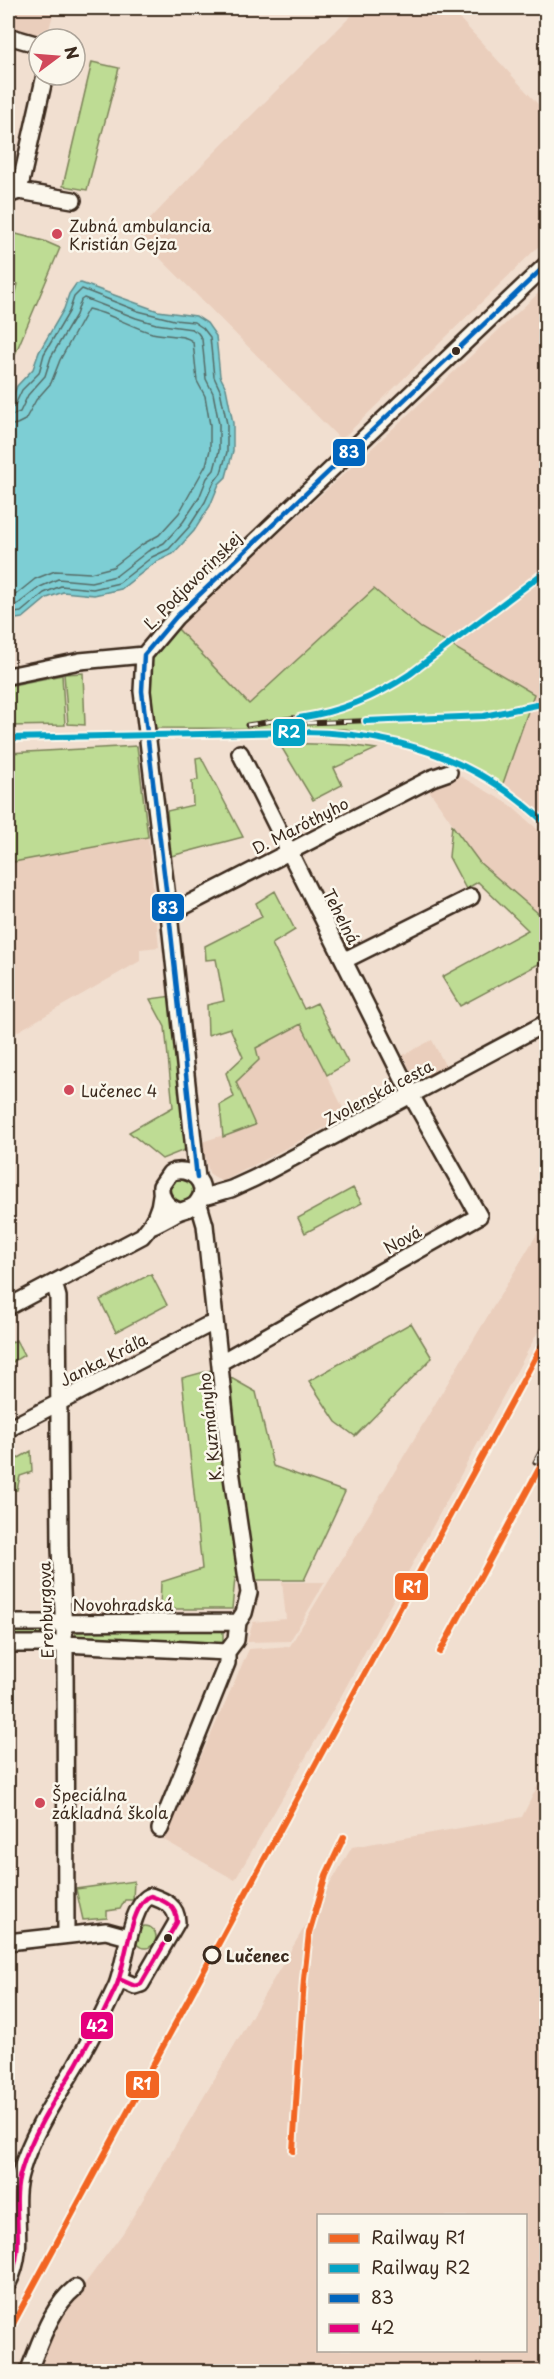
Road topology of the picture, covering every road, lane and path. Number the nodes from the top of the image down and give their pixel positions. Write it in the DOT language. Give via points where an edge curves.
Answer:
graph roads {
  1 [pos="8,36"];
  2 [pos="27,42"];
  3 [pos="42,87"];
  4 [pos="13,193"];
  5 [pos="73,200"];
  6 [pos="546,265"];
  7 [pos="144,656"];
  8 [pos="8,676"];
  9 [pos="240,753"];
  10 [pos="449,772"];
  11 [pos="288,852"];
  12 [pos="471,897"];
  13 [pos="169,914"];
  14 [pos="345,960"];
  15 [pos="546,1023"];
  16 [pos="411,1095"];
  17 [pos="194,1147"];
  18 [pos="180,1170"];
  19 [pos="226,1190"];
  20 [pos="161,1195"];
  21 [pos="193,1197"];
  22 [pos="205,1225"];
  23 [pos="151,1226"];
  24 [pos="54,1284"];
  25 [pos="8,1307"];
  26 [pos="216,1323"];
  27 [pos="221,1362"];
  28 [pos="60,1402"];
  29 [pos="8,1429"];
  30 [pos="64,1622"];
  31 [pos="238,1622"];
  32 [pos="8,1623"];
  33 [pos="8,1644"];
  34 [pos="64,1644"];
  35 [pos="227,1652"];
  36 [pos="160,1828"];
  37 [pos="66,1935"];
  38 [pos="128,1937"];
  39 [pos="8,1942"];
  40 [pos="119,1978"];
  41 [pos="8,2283"];
  42 [pos="75,2289"];
  43 [pos="28,2372"];
  1 -- 2 [label="street"];
  3 -- 4 [label="street"];
  4 -- 5 [label="street"];
  6 -- 7 [label="street, Ľ. Podjavorinskej" via="176,617"];
  7 -- 8 [label="street" via="80,661"];
  7 -- 13 [label="street, Ľ. Podjavorinskej" via="145,726"];
  9 -- 11 [label="street, Tehelná"];
  10 -- 11 [label="street, D. Maróthyho"];
  11 -- 13 [label="street, D. Maróthyho"];
  11 -- 14 [label="street, Tehelná"];
  12 -- 14 [label="street"];
  13 -- 17 [label="street, Ľ. Podjavorinskej"];
  14 -- 16 [label="street, Tehelná"];
  15 -- 16 [label="street, Zvolenská cesta"];
  16 -- 19 [label="street, Zvolenská cesta"];
  16 -- 27 [label="street, Nová" via="479,1216"];
  17 -- 18 [label="street"];
  17 -- 21 [label="street, Ľ. Podjavorinskej"];
  18 -- 20 [label="street" via="166,1177"];
  18 -- 21 [label="street" via="190,1172"];
  19 -- 21 [label="street, Zvolenská cesta"];
  19 -- 22 [label="street" via="211,1204"];
  20 -- 21 [label="street" via="168,1206"];
  20 -- 23 [label="street"];
  21 -- 22 [label="street"];
  21 -- 23 [label="street, Zvolenská cesta" via="164,1221"];
  22 -- 26 [label="street, K. Kuzmányho"];
  23 -- 24 [label="street, Zvolenská cesta" via="142,1236"];
  24 -- 25 [label="street, Zvolenská cesta"];
  24 -- 28 [label="street, Erenburgova" via="58,1297"];
  26 -- 27 [label="street, K. Kuzmányho"];
  26 -- 28 [label="street, Janka Kráľa"];
  27 -- 31 [label="street, K. Kuzmányho" via="231,1470 249,1593"];
  28 -- 29 [label="street, Janka Kráľa"];
  28 -- 30 [label="street, Erenburgova"];
  30 -- 31 [label="street, Novohradská"];
  30 -- 32 [label="street, Novohradská"];
  30 -- 34 [label="street, Erenburgova"];
  31 -- 35 [label="street, K. Kuzmányho" via="236,1640"];
  33 -- 34 [label="street"];
  34 -- 35 [label="street"];
  34 -- 37 [label="street, Erenburgova"];
  35 -- 36 [label="street, K. Kuzmányho" via="227,1663"];
  37 -- 38 [label="street" via="106,1931"];
  37 -- 39 [label="street"];
  38 -- 40 [label="street"];
  38 -- 40 [label="street" via="146,1898 154,1897 175,1910 177,1922 141,1984 135,1986"];
  40 -- 41 [label="street" via="21,2168 18,2252"];
  42 -- 43 [label="street" via="51,2319"];
}
